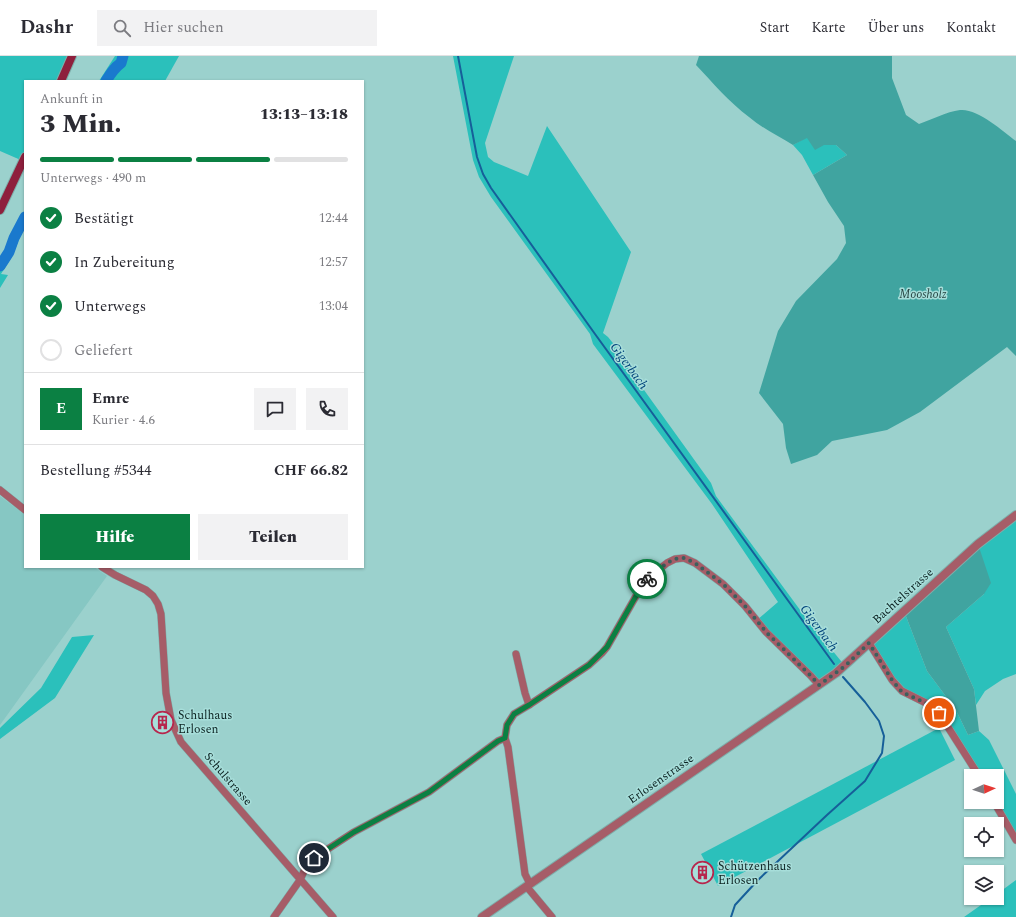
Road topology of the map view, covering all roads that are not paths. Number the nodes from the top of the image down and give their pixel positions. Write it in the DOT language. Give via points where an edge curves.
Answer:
graph roads {
  1 [pos="72,56"];
  2 [pos="61,80"];
  3 [pos="24,159"];
  4 [pos="0,210"];
  5 [pos="0,490"];
  6 [pos="24,509"];
  7 [pos="1016,515"];
  8 [pos="104,568"];
  9 [pos="869,643"];
  10 [pos="516,654"];
  11 [pos="819,685"];
  12 [pos="805,694"];
  13 [pos="529,705"];
  14 [pos="505,738"];
  15 [pos="975,769"];
  16 [pos="998,809"];
  17 [pos="1016,840"];
  18 [pos="300,880"];
  19 [pos="528,886"];
  20 [pos="274,917"];
  21 [pos="333,917"];
  22 [pos="482,917"];
  23 [pos="552,917"];
  1 -- 2 [label="main road"];
  3 -- 4 [label="main road"];
  5 -- 6 [label="street"];
  7 -- 9 [label="street, Bachtelstrasse" via="978,544"];
  8 -- 18 [label="street, Schulstrasse" via="146,590 156,600 161,614 166,693 171,720 181,742"];
  9 -- 11 [label="street, Bachtelstrasse" via="845,666"];
  9 -- 15 [label="street" via="902,692 932,706 939,713"];
  10 -- 13 [label="street"];
  11 -- 12 [label="street, Bachtelstrasse"];
  11 -- 13 [label="street" via="723,584 684,558 667,563 644,582 602,653 589,665"];
  12 -- 19 [label="street, Erlosenstrasse"];
  13 -- 14 [label="street" via="514,714 507,725"];
  14 -- 18 [label="street" via="429,792 354,832 314,858"];
  14 -- 19 [label="street"];
  16 -- 17 [label="street"];
  18 -- 20 [label="street"];
  18 -- 21 [label="street, Schulstrasse"];
  19 -- 22 [label="street, Erlosenstrasse"];
  19 -- 23 [label="street"];
}
